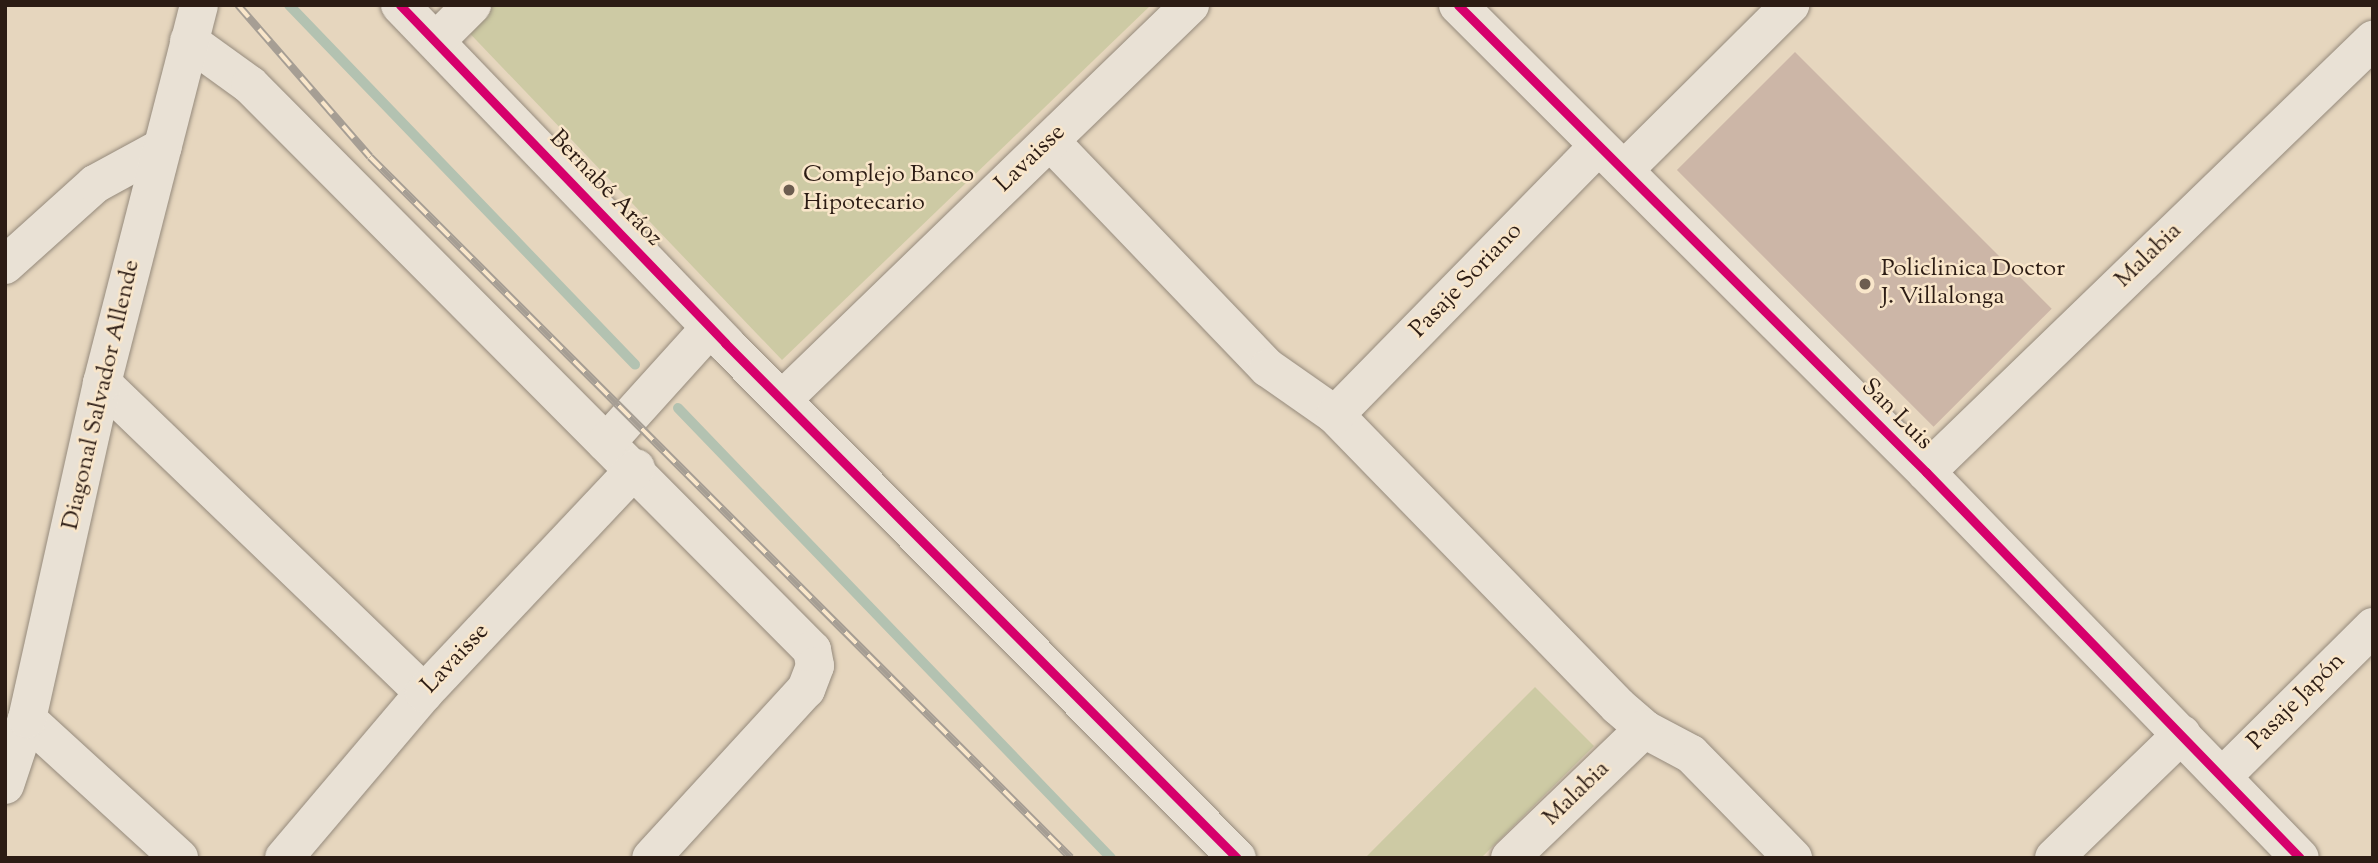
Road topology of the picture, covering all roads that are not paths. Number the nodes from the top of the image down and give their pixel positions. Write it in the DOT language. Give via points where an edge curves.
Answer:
graph roads {
  1 [pos="400,5"];
  2 [pos="472,5"];
  3 [pos="1190,5"];
  4 [pos="1458,5"];
  5 [pos="1790,5"];
  6 [pos="194,23"];
  7 [pos="2373,40"];
  8 [pos="436,41"];
  9 [pos="1050,141"];
  10 [pos="163,147"];
  11 [pos="1612,158"];
  12 [pos="5,265"];
  13 [pos="710,328"];
  14 [pos="102,383"];
  15 [pos="782,400"];
  16 [pos="1335,415"];
  17 [pos="606,443"];
  18 [pos="636,468"];
  19 [pos="1926,472"];
  20 [pos="2373,627"];
  21 [pos="424,693"];
  22 [pos="27,719"];
  23 [pos="1644,729"];
  24 [pos="2182,734"];
  25 [pos="2222,777"];
  26 [pos="5,785"];
  27 [pos="179,858"];
  28 [pos="284,858"];
  29 [pos="651,858"];
  30 [pos="1237,858"];
  31 [pos="1510,858"];
  32 [pos="1793,858"];
  33 [pos="2054,858"];
  34 [pos="2300,858"];
  1 -- 8 [label="street, Bernabé Aráoz"];
  2 -- 8 [label="street"];
  3 -- 9 [label="street, Lavaisse"];
  4 -- 11 [label="street, San Luis"];
  5 -- 11 [label="street, Pasaje Soriano"];
  6 -- 10 [label="street, Diagonal Salvador Allende"];
  6 -- 17 [label="street"];
  7 -- 19 [label="street, Malabia"];
  8 -- 13 [label="street, Bernabé Aráoz"];
  9 -- 15 [label="street, Lavaisse"];
  9 -- 16 [label="street" via="1268,368"];
  10 -- 12 [label="street" via="95,184"];
  10 -- 14 [label="street, Diagonal Salvador Allende"];
  11 -- 16 [label="street, Pasaje Soriano"];
  11 -- 19 [label="street, San Luis"];
  13 -- 15 [label="street, Bernabé Aráoz"];
  13 -- 17 [label="street"];
  14 -- 21 [label="street"];
  14 -- 22 [label="street, Diagonal Salvador Allende"];
  15 -- 30 [label="street, Bernabé Aráoz"];
  16 -- 23 [label="street"];
  17 -- 18 [label="street"];
  18 -- 21 [label="street, Lavaisse"];
  18 -- 29 [label="street" via="812,650 815,666 806,689"];
  19 -- 24 [label="street, San Luis"];
  20 -- 25 [label="street, Pasaje Japón"];
  21 -- 28 [label="street, Lavaisse"];
  22 -- 26 [label="street, Diagonal Salvador Allende"];
  22 -- 27 [label="street"];
  23 -- 31 [label="street, Malabia"];
  23 -- 32 [label="street" via="1691,754"];
  24 -- 25 [label="street, San Luis"];
  24 -- 33 [label="street"];
  25 -- 34 [label="street, San Luis"];
}
